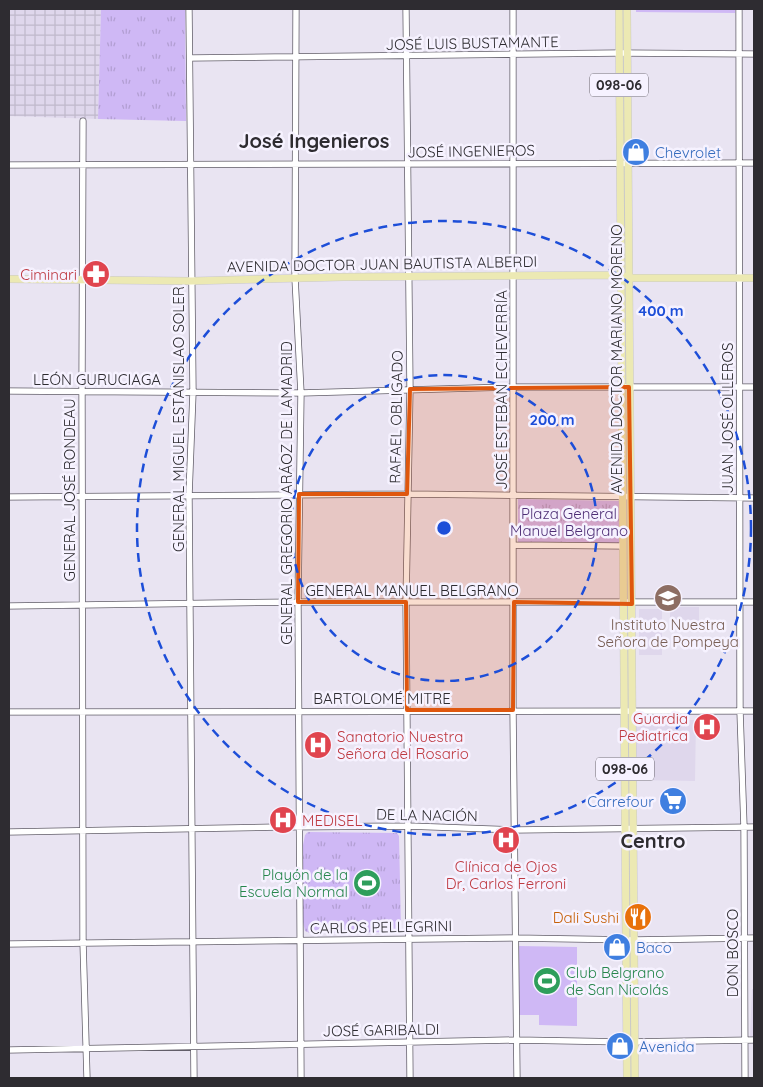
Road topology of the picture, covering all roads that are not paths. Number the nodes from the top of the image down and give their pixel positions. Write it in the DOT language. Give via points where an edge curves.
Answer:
graph roads {
  1 [pos="189,9"];
  2 [pos="296,9"];
  3 [pos="406,9"];
  4 [pos="513,9"];
  5 [pos="619,9"];
  6 [pos="627,9"];
  7 [pos="739,9"];
  8 [pos="619,53"];
  9 [pos="629,53"];
  10 [pos="738,54"];
  11 [pos="754,54"];
  12 [pos="513,55"];
  13 [pos="298,56"];
  14 [pos="406,56"];
  15 [pos="190,58"];
  16 [pos="83,121"];
  17 [pos="512,162"];
  18 [pos="620,162"];
  19 [pos="629,163"];
  20 [pos="740,163"];
  21 [pos="754,163"];
  22 [pos="297,164"];
  23 [pos="408,164"];
  24 [pos="9,165"];
  25 [pos="190,165"];
  26 [pos="84,166"];
  27 [pos="621,275"];
  28 [pos="408,277"];
  29 [pos="513,277"];
  30 [pos="295,278"];
  31 [pos="629,278"];
  32 [pos="740,278"];
  33 [pos="754,278"];
  34 [pos="9,279"];
  35 [pos="84,280"];
  36 [pos="191,281"];
  37 [pos="625,386"];
  38 [pos="513,387"];
  39 [pos="740,387"];
  40 [pos="754,388"];
  41 [pos="410,389"];
  42 [pos="82,390"];
  43 [pos="9,391"];
  44 [pos="193,392"];
  45 [pos="301,393"];
  46 [pos="299,494"];
  47 [pos="407,494"];
  48 [pos="189,495"];
  49 [pos="514,495"];
  50 [pos="9,497"];
  51 [pos="82,497"];
  52 [pos="623,498"];
  53 [pos="631,498"];
  54 [pos="740,498"];
  55 [pos="754,498"];
  56 [pos="514,545"];
  57 [pos="623,546"];
  58 [pos="298,602"];
  59 [pos="406,602"];
  60 [pos="514,602"];
  61 [pos="623,602"];
  62 [pos="740,602"];
  63 [pos="754,602"];
  64 [pos="190,603"];
  65 [pos="82,604"];
  66 [pos="632,604"];
  67 [pos="9,606"];
  68 [pos="190,710"];
  69 [pos="299,710"];
  70 [pos="407,710"];
  71 [pos="513,710"];
  72 [pos="624,710"];
  73 [pos="740,711"];
  74 [pos="754,711"];
  75 [pos="9,712"];
  76 [pos="84,712"];
  77 [pos="633,712"];
  78 [pos="408,826"];
  79 [pos="299,827"];
  80 [pos="744,827"];
  81 [pos="754,827"];
  82 [pos="625,828"];
  83 [pos="633,828"];
  84 [pos="192,829"];
  85 [pos="84,830"];
  86 [pos="515,830"];
  87 [pos="9,832"];
  88 [pos="514,938"];
  89 [pos="744,938"];
  90 [pos="754,938"];
  91 [pos="409,939"];
  92 [pos="625,940"];
  93 [pos="634,940"];
  94 [pos="300,941"];
  95 [pos="83,942"];
  96 [pos="192,942"];
  97 [pos="9,944"];
  98 [pos="516,1040"];
  99 [pos="745,1040"];
  100 [pos="754,1040"];
  101 [pos="409,1042"];
  102 [pos="631,1042"];
  103 [pos="301,1044"];
  104 [pos="195,1047"];
  105 [pos="87,1049"];
  106 [pos="9,1050"];
  107 [pos="87,1078"];
  108 [pos="194,1078"];
  109 [pos="300,1078"];
  110 [pos="410,1078"];
  111 [pos="517,1078"];
  112 [pos="627,1078"];
  113 [pos="635,1078"];
  114 [pos="745,1078"];
  1 -- 15 [label="street, GENERAL MIGUEL ESTANISLAO SOLER"];
  2 -- 13 [label="street, GENERAL GREGORIO ARÁOZ DE LAMADRID"];
  3 -- 14 [label="street, RAFAEL OBLIGADO"];
  4 -- 12 [label="street, JOSÉ ESTEBAN ECHEVERRÍA"];
  5 -- 8 [label="main road, AVENIDA DOCTOR MARIANO MORENO / 098-06"];
  6 -- 9 [label="main road, AVENIDA DOCTOR MARIANO MORENO / 098-06"];
  7 -- 10 [label="street, JUAN JOSÉ OLLEROS"];
  8 -- 9 [label="street, JOSÉ LUIS BUSTAMANTE"];
  8 -- 12 [label="street, JOSÉ LUIS BUSTAMANTE"];
  8 -- 18 [label="main road, AVENIDA DOCTOR MARIANO MORENO / 098-06"];
  9 -- 10 [label="street, JOSÉ LUIS BUSTAMANTE"];
  9 -- 19 [label="main road, AVENIDA DOCTOR MARIANO MORENO / 098-06"];
  10 -- 11 [label="street, JOSÉ LUIS BUSTAMANTE"];
  10 -- 20 [label="street, JUAN JOSÉ OLLEROS"];
  12 -- 14 [label="street, JOSÉ LUIS BUSTAMANTE"];
  12 -- 17 [label="street, JOSÉ ESTEBAN ECHEVERRÍA"];
  13 -- 14 [label="street, JOSÉ LUIS BUSTAMANTE"];
  13 -- 15 [label="street, JOSÉ LUIS BUSTAMANTE"];
  13 -- 22 [label="street, GENERAL GREGORIO ARÁOZ DE LAMADRID"];
  14 -- 23 [label="street, RAFAEL OBLIGADO"];
  15 -- 25 [label="street, GENERAL MIGUEL ESTANISLAO SOLER"];
  16 -- 26 [label="street, GENERAL JOSÉ RONDEAU"];
  17 -- 18 [label="street, JOSÉ INGENIEROS"];
  17 -- 23 [label="street, JOSÉ INGENIEROS"];
  17 -- 29 [label="street, JOSÉ ESTEBAN ECHEVERRÍA"];
  18 -- 19 [label="street, JOSÉ INGENIEROS"];
  18 -- 27 [label="main road, AVENIDA DOCTOR MARIANO MORENO / 098-06"];
  19 -- 20 [label="street, JOSÉ INGENIEROS"];
  19 -- 31 [label="main road, AVENIDA DOCTOR MARIANO MORENO / 098-06"];
  20 -- 21 [label="street, JOSÉ INGENIEROS"];
  20 -- 32 [label="street, JUAN JOSÉ OLLEROS"];
  22 -- 23 [label="street, JOSÉ INGENIEROS"];
  22 -- 25 [label="street, JOSÉ INGENIEROS"];
  22 -- 30 [label="street, GENERAL GREGORIO ARÁOZ DE LAMADRID"];
  23 -- 28 [label="street, RAFAEL OBLIGADO"];
  24 -- 26 [label="street, JOSÉ INGENIEROS"];
  25 -- 26 [label="street, JOSÉ INGENIEROS"];
  25 -- 36 [label="street, GENERAL MIGUEL ESTANISLAO SOLER"];
  26 -- 35 [label="street, GENERAL JOSÉ RONDEAU"];
  27 -- 29 [label="main road, AVENIDA DOCTOR JUAN BAUTISTA ALBERDI"];
  27 -- 31 [label="main road, AVENIDA DOCTOR JUAN BAUTISTA ALBERDI"];
  27 -- 37 [label="main road, AVENIDA DOCTOR MARIANO MORENO / 098-06"];
  28 -- 29 [label="main road, AVENIDA DOCTOR JUAN BAUTISTA ALBERDI"];
  28 -- 30 [label="main road, AVENIDA DOCTOR JUAN BAUTISTA ALBERDI"];
  28 -- 41 [label="street, RAFAEL OBLIGADO"];
  29 -- 38 [label="street, JOSÉ ESTEBAN ECHEVERRÍA"];
  30 -- 36 [label="main road, AVENIDA DOCTOR JUAN BAUTISTA ALBERDI"];
  30 -- 45 [label="street, GENERAL GREGORIO ARÁOZ DE LAMADRID"];
  31 -- 32 [label="main road, AVENIDA DOCTOR JUAN BAUTISTA ALBERDI"];
  31 -- 37 [label="main road, AVENIDA DOCTOR MARIANO MORENO / 098-06"];
  32 -- 33 [label="main road, AVENIDA DOCTOR JUAN BAUTISTA ALBERDI"];
  32 -- 39 [label="street, JUAN JOSÉ OLLEROS"];
  34 -- 35 [label="main road, AVENIDA DOCTOR JUAN BAUTISTA ALBERDI"];
  35 -- 36 [label="main road, AVENIDA DOCTOR JUAN BAUTISTA ALBERDI"];
  35 -- 42 [label="street, GENERAL JOSÉ RONDEAU"];
  36 -- 44 [label="street, GENERAL MIGUEL ESTANISLAO SOLER"];
  37 -- 38 [label="street, LEÓN GURUCIAGA"];
  37 -- 39 [label="street, LEÓN GURUCIAGA"];
  37 -- 52 [label="main road, AVENIDA DOCTOR MARIANO MORENO / 098-06"];
  37 -- 53 [label="main road, AVENIDA DOCTOR MARIANO MORENO / 098-06"];
  38 -- 41 [label="street, LEÓN GURUCIAGA"];
  38 -- 49 [label="street, JOSÉ ESTEBAN ECHEVERRÍA"];
  39 -- 40 [label="street, LEÓN GURUCIAGA"];
  39 -- 54 [label="street, JUAN JOSÉ OLLEROS"];
  41 -- 45 [label="street, LEÓN GURUCIAGA"];
  41 -- 47 [label="street, RAFAEL OBLIGADO"];
  42 -- 43 [label="street, LEÓN GURUCIAGA"];
  42 -- 44 [label="street, LEÓN GURUCIAGA"];
  42 -- 51 [label="street, GENERAL JOSÉ RONDEAU"];
  44 -- 45 [label="street, LEÓN GURUCIAGA"];
  44 -- 48 [label="street, GENERAL MIGUEL ESTANISLAO SOLER"];
  45 -- 46 [label="street, GENERAL GREGORIO ARÁOZ DE LAMADRID"];
  46 -- 47 [label="street"];
  46 -- 48 [label="street"];
  46 -- 58 [label="street, GENERAL GREGORIO ARÁOZ DE LAMADRID"];
  47 -- 49 [label="street"];
  47 -- 59 [label="street, RAFAEL OBLIGADO"];
  48 -- 51 [label="street"];
  48 -- 64 [label="street, GENERAL MIGUEL ESTANISLAO SOLER"];
  49 -- 52 [label="street"];
  49 -- 56 [label="street, JOSÉ ESTEBAN ECHEVERRÍA"];
  50 -- 51 [label="street"];
  51 -- 65 [label="street, GENERAL JOSÉ RONDEAU"];
  52 -- 53 [label="street"];
  52 -- 57 [label="main road, AVENIDA DOCTOR MARIANO MORENO / 098-06"];
  53 -- 54 [label="street"];
  53 -- 66 [label="main road, AVENIDA DOCTOR MARIANO MORENO / 098-06"];
  54 -- 55 [label="street"];
  54 -- 62 [label="street, JUAN JOSÉ OLLEROS"];
  56 -- 57 [label="street"];
  56 -- 60 [label="street, JOSÉ ESTEBAN ECHEVERRÍA"];
  57 -- 61 [label="main road, AVENIDA DOCTOR MARIANO MORENO / 098-06"];
  58 -- 59 [label="street, GENERAL MANUEL BELGRANO"];
  58 -- 64 [label="street, GENERAL MANUEL BELGRANO"];
  58 -- 69 [label="street, GENERAL GREGORIO ARÁOZ DE LAMADRID"];
  59 -- 60 [label="street, GENERAL MANUEL BELGRANO"];
  59 -- 70 [label="street, RAFAEL OBLIGADO"];
  60 -- 61 [label="street, GENERAL MANUEL BELGRANO"];
  60 -- 71 [label="street, JOSÉ ESTEBAN ECHEVERRÍA"];
  61 -- 66 [label="street, GENERAL MANUEL BELGRANO"];
  61 -- 72 [label="main road, AVENIDA DOCTOR MARIANO MORENO / 098-06"];
  62 -- 63 [label="street, GENERAL MANUEL BELGRANO"];
  62 -- 66 [label="street, GENERAL MANUEL BELGRANO"];
  62 -- 73 [label="street, JUAN JOSÉ OLLEROS"];
  64 -- 65 [label="street, GENERAL MANUEL BELGRANO"];
  64 -- 68 [label="street, GENERAL MIGUEL ESTANISLAO SOLER"];
  65 -- 67 [label="street, GENERAL MANUEL BELGRANO"];
  65 -- 76 [label="street, GENERAL JOSÉ RONDEAU"];
  66 -- 77 [label="main road, AVENIDA DOCTOR MARIANO MORENO / 098-06"];
  68 -- 69 [label="street, BARTOLOMÉ MITRE"];
  68 -- 76 [label="street, BARTOLOMÉ MITRE"];
  68 -- 84 [label="street, GENERAL MIGUEL ESTANISLAO SOLER"];
  69 -- 70 [label="street, BARTOLOMÉ MITRE"];
  69 -- 79 [label="street, GENERAL GREGORIO ARÁOZ DE LAMADRID"];
  70 -- 71 [label="street, BARTOLOMÉ MITRE"];
  70 -- 78 [label="street, RAFAEL OBLIGADO"];
  71 -- 72 [label="street, BARTOLOMÉ MITRE"];
  71 -- 86 [label="street, JOSÉ ESTEBAN ECHEVERRÍA"];
  72 -- 77 [label="street, BARTOLOMÉ MITRE"];
  72 -- 82 [label="main road, AVENIDA DOCTOR MARIANO MORENO / 098-06"];
  73 -- 74 [label="street, BARTOLOMÉ MITRE"];
  73 -- 77 [label="street, BARTOLOMÉ MITRE"];
  73 -- 80 [label="street, JUAN JOSÉ OLLEROS"];
  75 -- 76 [label="street, BARTOLOMÉ MITRE"];
  76 -- 85 [label="street, GENERAL JOSÉ RONDEAU"];
  77 -- 83 [label="main road, AVENIDA DOCTOR MARIANO MORENO / 098-06"];
  78 -- 79 [label="street, DE LA NACIÓN"];
  78 -- 86 [label="street, DE LA NACIÓN"];
  78 -- 91 [label="street, RAFAEL OBLIGADO"];
  79 -- 84 [label="street, DE LA NACIÓN"];
  79 -- 94 [label="street, GENERAL GREGORIO ARÁOZ DE LAMADRID"];
  80 -- 81 [label="street, DE LA NACIÓN"];
  80 -- 83 [label="street, DE LA NACIÓN"];
  80 -- 89 [label="street, DON BOSCO"];
  82 -- 83 [label="street, DE LA NACIÓN"];
  82 -- 86 [label="street, DE LA NACIÓN"];
  82 -- 92 [label="main road, 098-06"];
  83 -- 93 [label="main road, 098-06"];
  84 -- 85 [label="street, DE LA NACIÓN"];
  84 -- 96 [label="street, GENERAL MIGUEL ESTANISLAO SOLER"];
  85 -- 87 [label="street, DE LA NACIÓN"];
  85 -- 95 [label="street, GENERAL JOSÉ RONDEAU"];
  86 -- 88 [label="street, JOSÉ ESTEBAN ECHEVERRÍA"];
  88 -- 91 [label="street, CARLOS PELLEGRINI"];
  88 -- 92 [label="street, CARLOS PELLEGRINI"];
  88 -- 98 [label="street, JOSÉ ESTEBAN ECHEVERRÍA"];
  89 -- 90 [label="street, CARLOS PELLEGRINI"];
  89 -- 93 [label="street, CARLOS PELLEGRINI"];
  89 -- 99 [label="street, DON BOSCO"];
  91 -- 94 [label="street, CARLOS PELLEGRINI"];
  91 -- 101 [label="street, RAFAEL OBLIGADO"];
  92 -- 93 [label="street, CARLOS PELLEGRINI"];
  92 -- 102 [label="main road, 098-06"];
  93 -- 102 [label="main road, 098-06"];
  94 -- 96 [label="street, CARLOS PELLEGRINI"];
  94 -- 103 [label="street, GENERAL GREGORIO ARÁOZ DE LAMADRID"];
  95 -- 96 [label="street, CARLOS PELLEGRINI"];
  95 -- 97 [label="street, CARLOS PELLEGRINI"];
  95 -- 105 [label="street, GENERAL JOSÉ RONDEAU"];
  96 -- 104 [label="street, GENERAL MIGUEL ESTANISLAO SOLER"];
  98 -- 101 [label="street, JOSÉ GARIBALDI"];
  98 -- 102 [label="street, JOSÉ GARIBALDI"];
  98 -- 111 [label="street, JOSÉ ESTEBAN ECHEVERRÍA"];
  99 -- 100 [label="street, JOSÉ GARIBALDI"];
  99 -- 102 [label="street, JOSÉ GARIBALDI"];
  99 -- 114 [label="street, DON BOSCO"];
  101 -- 103 [label="street, JOSÉ GARIBALDI"];
  101 -- 110 [label="street, RAFAEL OBLIGADO"];
  102 -- 112 [label="main road, 098-06"];
  102 -- 113 [label="main road, 098-06"];
  103 -- 104 [label="street, JOSÉ GARIBALDI"];
  103 -- 109 [label="street, GENERAL GREGORIO ARÁOZ DE LAMADRID"];
  104 -- 105 [label="street, JOSÉ GARIBALDI"];
  104 -- 108 [label="street, GENERAL MIGUEL ESTANISLAO SOLER"];
  105 -- 106 [label="street, JOSÉ GARIBALDI"];
  105 -- 107 [label="street, GENERAL JOSÉ RONDEAU"];
}
